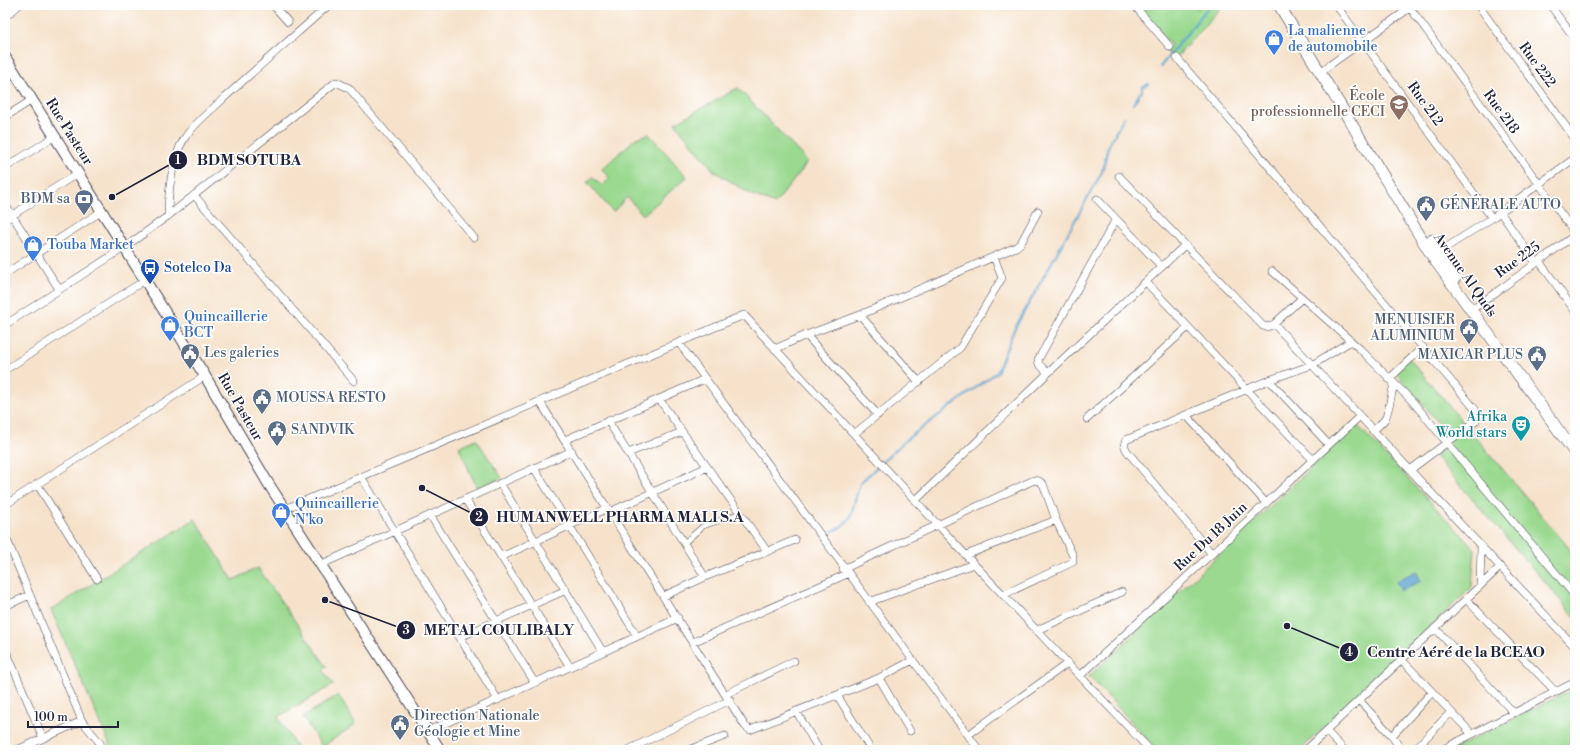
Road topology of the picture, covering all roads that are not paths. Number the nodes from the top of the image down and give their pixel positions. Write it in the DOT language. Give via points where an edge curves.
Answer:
graph roads {
  1 [pos="18,5"];
  2 [pos="273,5"];
  3 [pos="329,5"];
  4 [pos="1134,5"];
  5 [pos="1279,5"];
  6 [pos="1286,5"];
  7 [pos="1336,5"];
  8 [pos="1478,5"];
  9 [pos="1550,5"];
  10 [pos="1411,6"];
  11 [pos="5,17"];
  12 [pos="288,22"];
  13 [pos="1575,39"];
  14 [pos="1364,41"];
  15 [pos="1170,47"];
  16 [pos="1177,58"];
  17 [pos="6,61"];
  18 [pos="1323,70"];
  19 [pos="32,100"];
  20 [pos="5,117"];
  21 [pos="55,136"];
  22 [pos="1575,140"];
  23 [pos="1575,158"];
  24 [pos="5,168"];
  25 [pos="78,173"];
  26 [pos="1119,176"];
  27 [pos="1538,184"];
  28 [pos="194,195"];
  29 [pos="1097,199"];
  30 [pos="5,204"];
  31 [pos="102,211"];
  32 [pos="1038,211"];
  33 [pos="1500,212"];
  34 [pos="12,216"];
  35 [pos="168,216"];
  36 [pos="1492,218"];
  37 [pos="1116,219"];
  38 [pos="5,220"];
  39 [pos="1575,234"];
  40 [pos="474,238"];
  41 [pos="1185,245"];
  42 [pos="125,247"];
  43 [pos="36,253"];
  44 [pos="1436,254"];
  45 [pos="994,257"];
  46 [pos="1538,262"];
  47 [pos="1162,267"];
  48 [pos="1272,271"];
  49 [pos="5,274"];
  50 [pos="145,280"];
  51 [pos="1146,282"];
  52 [pos="60,290"];
  53 [pos="1302,298"];
  54 [pos="1477,306"];
  55 [pos="1575,311"];
  56 [pos="860,315"];
  57 [pos="5,324"];
  58 [pos="1274,324"];
  59 [pos="1188,327"];
  60 [pos="806,335"];
  61 [pos="1351,341"];
  62 [pos="679,343"];
  63 [pos="1423,347"];
  64 [pos="775,350"];
  65 [pos="1312,364"];
  66 [pos="5,370"];
  67 [pos="1048,373"];
  68 [pos="205,376"];
  69 [pos="705,379"];
  70 [pos="1269,380"];
  71 [pos="354,381"];
  72 [pos="1392,381"];
  73 [pos="919,382"];
  74 [pos="1247,389"];
  75 [pos="658,399"];
  76 [pos="540,402"];
  77 [pos="878,414"];
  78 [pos="1186,415"];
  79 [pos="1360,416"];
  80 [pos="1087,419"];
  81 [pos="608,421"];
  82 [pos="1373,431"];
  83 [pos="682,432"];
  84 [pos="854,434"];
  85 [pos="565,440"];
  86 [pos="1448,442"];
  87 [pos="1575,444"];
  88 [pos="1329,445"];
  89 [pos="572,451"];
  90 [pos="628,453"];
  91 [pos="1575,453"];
  92 [pos="1313,460"];
  93 [pos="707,467"];
  94 [pos="534,468"];
  95 [pos="1410,470"];
  96 [pos="362,478"];
  97 [pos="500,483"];
  98 [pos="37,484"];
  99 [pos="652,493"];
  100 [pos="465,499"];
  101 [pos="915,501"];
  102 [pos="5,504"];
  103 [pos="1266,504"];
  104 [pos="285,509"];
  105 [pos="609,510"];
  106 [pos="741,513"];
  107 [pos="430,515"];
  108 [pos="1056,520"];
  109 [pos="937,524"];
  110 [pos="570,526"];
  111 [pos="394,531"];
  112 [pos="5,534"];
  113 [pos="795,540"];
  114 [pos="536,542"];
  115 [pos="684,543"];
  116 [pos="1481,547"];
  117 [pos="767,551"];
  118 [pos="1212,554"];
  119 [pos="966,555"];
  120 [pos="501,557"];
  121 [pos="974,564"];
  122 [pos="320,565"];
  123 [pos="1500,567"];
  124 [pos="845,571"];
  125 [pos="705,577"];
  126 [pos="97,579"];
  127 [pos="1480,586"];
  128 [pos="1572,586"];
  129 [pos="566,590"];
  130 [pos="1122,592"];
  131 [pos="30,595"];
  132 [pos="1003,595"];
  133 [pos="664,596"];
  134 [pos="1575,596"];
  135 [pos="1466,599"];
  136 [pos="870,602"];
  137 [pos="5,606"];
  138 [pos="531,606"];
  139 [pos="678,618"];
  140 [pos="496,621"];
  141 [pos="1435,628"];
  142 [pos="1037,630"];
  143 [pos="637,636"];
  144 [pos="460,637"];
  145 [pos="693,642"];
  146 [pos="1575,647"];
  147 [pos="5,648"];
  148 [pos="603,652"];
  149 [pos="913,660"];
  150 [pos="1402,660"];
  151 [pos="794,662"];
  152 [pos="1068,663"];
  153 [pos="570,667"];
  154 [pos="1080,676"];
  155 [pos="879,678"];
  156 [pos="1575,682"];
  157 [pos="535,683"];
  158 [pos="1432,692"];
  159 [pos="1556,692"];
  160 [pos="837,695"];
  161 [pos="728,697"];
  162 [pos="498,700"];
  163 [pos="1359,700"];
  164 [pos="796,712"];
  165 [pos="1451,712"];
  166 [pos="1514,713"];
  167 [pos="82,721"];
  168 [pos="428,731"];
  169 [pos="910,731"];
  170 [pos="1326,731"];
  171 [pos="1472,734"];
  172 [pos="968,735"];
  173 [pos="725,736"];
  174 [pos="1392,736"];
  175 [pos="43,738"];
  176 [pos="18,750"];
  177 [pos="103,750"];
  178 [pos="440,750"];
  179 [pos="628,750"];
  180 [pos="688,750"];
  181 [pos="819,750"];
  182 [pos="871,750"];
  183 [pos="979,750"];
  184 [pos="1150,750"];
  185 [pos="1306,750"];
  186 [pos="1344,750"];
  187 [pos="1402,750"];
  188 [pos="1414,750"];
  189 [pos="1441,750"];
  1 -- 11 [label="street"];
  2 -- 12 [label="street"];
  3 -- 35 [label="street" via="196,124 184,139 176,155"];
  4 -- 15 [label="street"];
  5 -- 18 [label="main road, Avenue Al Quds"];
  6 -- 18 [label="main road, Avenue Al Quds"];
  7 -- 14 [label="street, Rue 212"];
  8 -- 22 [label="street, Rue 222"];
  9 -- 13 [label="street"];
  10 -- 14 [label="street"];
  10 -- 27 [label="street, Rue 218"];
  14 -- 18 [label="street"];
  14 -- 36 [label="street, Rue 212"];
  16 -- 63 [label="street"];
  17 -- 19 [label="main road, Rue Pasteur"];
  18 -- 44 [label="main road, Avenue Al Quds"];
  19 -- 20 [label="street"];
  19 -- 21 [label="main road, Rue Pasteur"];
  21 -- 24 [label="street"];
  21 -- 25 [label="main road, Rue Pasteur"];
  23 -- 27 [label="street"];
  25 -- 31 [label="main road, Rue Pasteur"];
  25 -- 34 [label="street"];
  26 -- 41 [label="street"];
  27 -- 33 [label="street"];
  27 -- 39 [label="street, Rue 218"];
  28 -- 35 [label="street"];
  28 -- 40 [label="street" via="336,82 349,88"];
  28 -- 71 [label="street"];
  29 -- 37 [label="street"];
  30 -- 34 [label="street"];
  31 -- 42 [label="main road, Rue Pasteur"];
  31 -- 43 [label="street"];
  32 -- 45 [label="street" via="1021,243"];
  33 -- 36 [label="street"];
  33 -- 46 [label="street"];
  34 -- 38 [label="street"];
  34 -- 43 [label="street"];
  35 -- 42 [label="street"];
  36 -- 44 [label="street"];
  37 -- 47 [label="street"];
  37 -- 67 [label="street" via="1038,360"];
  39 -- 46 [label="street, Rue 225"];
  41 -- 47 [label="street"];
  41 -- 58 [label="street" via="1263,326"];
  42 -- 50 [label="main road, Rue Pasteur"];
  42 -- 52 [label="street"];
  43 -- 49 [label="street"];
  43 -- 52 [label="street"];
  44 -- 54 [label="main road, Avenue Al Quds"];
  44 -- 91 [label="main road, Avenue Al Quds"];
  45 -- 56 [label="street"];
  45 -- 73 [label="street" via="1002,278 980,318 960,348"];
  46 -- 54 [label="street, Rue 225"];
  46 -- 55 [label="street"];
  47 -- 51 [label="street"];
  48 -- 53 [label="street"];
  50 -- 66 [label="street"];
  50 -- 68 [label="main road, Rue Pasteur"];
  51 -- 59 [label="street"];
  51 -- 67 [label="street"];
  52 -- 57 [label="street"];
  53 -- 58 [label="street"];
  53 -- 61 [label="street"];
  54 -- 87 [label="main road, Avenue Al Quds"];
  56 -- 60 [label="street"];
  56 -- 73 [label="street"];
  58 -- 65 [label="street"];
  59 -- 74 [label="street"];
  59 -- 80 [label="street"];
  60 -- 64 [label="street"];
  60 -- 77 [label="street"];
  61 -- 65 [label="street"];
  61 -- 72 [label="street"];
  62 -- 64 [label="street" via="744,315"];
  62 -- 69 [label="street"];
  62 -- 76 [label="street"];
  63 -- 72 [label="street"];
  63 -- 86 [label="street" via="1477,416 1476,421"];
  64 -- 84 [label="street"];
  65 -- 70 [label="street"];
  65 -- 79 [label="street"];
  67 -- 101 [label="street"];
  68 -- 98 [label="street"];
  68 -- 104 [label="main road, Rue Pasteur"];
  69 -- 75 [label="street"];
  69 -- 124 [label="street"];
  70 -- 74 [label="street"];
  70 -- 88 [label="street"];
  72 -- 82 [label="street" via="1385,420"];
  72 -- 86 [label="street"];
  73 -- 77 [label="street"];
  74 -- 78 [label="street"];
  74 -- 92 [label="street"];
  75 -- 81 [label="street"];
  75 -- 83 [label="street"];
  76 -- 85 [label="street"];
  76 -- 96 [label="street"];
  77 -- 84 [label="street"];
  78 -- 103 [label="street"];
  78 -- 118 [label="street" via="1126,440 1124,445"];
  79 -- 82 [label="street"];
  79 -- 88 [label="street, Rue Du 18 Juin"];
  81 -- 85 [label="street"];
  81 -- 90 [label="street"];
  82 -- 95 [label="street"];
  83 -- 90 [label="street"];
  83 -- 93 [label="street"];
  84 -- 101 [label="street"];
  85 -- 89 [label="street"];
  86 -- 95 [label="street"];
  86 -- 128 [label="street"];
  88 -- 92 [label="street, Rue Du 18 Juin"];
  89 -- 94 [label="street"];
  89 -- 105 [label="street"];
  90 -- 99 [label="street"];
  92 -- 103 [label="street, Rue Du 18 Juin"];
  93 -- 99 [label="street"];
  93 -- 106 [label="street"];
  94 -- 97 [label="street"];
  94 -- 110 [label="street"];
  95 -- 116 [label="street"];
  96 -- 104 [label="street"];
  96 -- 111 [label="street"];
  97 -- 100 [label="street"];
  97 -- 114 [label="street"];
  98 -- 102 [label="street"];
  98 -- 126 [label="street"];
  99 -- 105 [label="street"];
  99 -- 115 [label="street"];
  100 -- 107 [label="street"];
  100 -- 120 [label="street"];
  101 -- 109 [label="street"];
  103 -- 118 [label="street, Rue Du 18 Juin"];
  104 -- 122 [label="main road, Rue Pasteur"];
  105 -- 110 [label="street"];
  105 -- 133 [label="street"];
  106 -- 115 [label="street" via="703,526"];
  106 -- 117 [label="street"];
  107 -- 111 [label="street"];
  107 -- 140 [label="street"];
  108 -- 109 [label="street" via="1043,484 1034,480"];
  108 -- 119 [label="street"];
  108 -- 132 [label="street" via="1073,556 1073,562"];
  109 -- 119 [label="street"];
  109 -- 124 [label="street"];
  110 -- 114 [label="street"];
  110 -- 143 [label="street"];
  111 -- 122 [label="street"];
  111 -- 144 [label="street"];
  112 -- 131 [label="street"];
  113 -- 117 [label="street"];
  114 -- 120 [label="street"];
  114 -- 129 [label="street"];
  115 -- 125 [label="street"];
  116 -- 123 [label="street"];
  116 -- 127 [label="street"];
  117 -- 125 [label="street"];
  118 -- 154 [label="street, Rue Du 18 Juin"];
  119 -- 121 [label="street"];
  120 -- 138 [label="street"];
  121 -- 132 [label="street"];
  121 -- 136 [label="street"];
  122 -- 168 [label="main road, Rue Pasteur"];
  123 -- 127 [label="street"];
  123 -- 146 [label="street"];
  124 -- 136 [label="street"];
  124 -- 145 [label="street"];
  125 -- 133 [label="street"];
  127 -- 135 [label="street"];
  128 -- 134 [label="street"];
  129 -- 138 [label="street"];
  129 -- 148 [label="street"];
  130 -- 142 [label="street"];
  131 -- 137 [label="street"];
  131 -- 167 [label="street"];
  132 -- 142 [label="street"];
  133 -- 139 [label="street"];
  135 -- 141 [label="street"];
  135 -- 159 [label="street"];
  136 -- 149 [label="street"];
  138 -- 140 [label="street"];
  138 -- 153 [label="street"];
  139 -- 143 [label="street"];
  139 -- 145 [label="street"];
  140 -- 144 [label="street"];
  140 -- 157 [label="street"];
  141 -- 150 [label="street"];
  141 -- 166 [label="street"];
  142 -- 152 [label="street"];
  143 -- 148 [label="street"];
  144 -- 162 [label="street"];
  145 -- 161 [label="street"];
  147 -- 175 [label="street"];
  148 -- 153 [label="street"];
  149 -- 155 [label="street"];
  149 -- 172 [label="street"];
  150 -- 158 [label="street"];
  150 -- 163 [label="street"];
  151 -- 161 [label="street"];
  152 -- 154 [label="street"];
  152 -- 172 [label="street"];
  153 -- 157 [label="street"];
  154 -- 184 [label="street"];
  155 -- 160 [label="street"];
  155 -- 169 [label="street"];
  156 -- 159 [label="street"];
  157 -- 162 [label="street"];
  158 -- 165 [label="street"];
  158 -- 174 [label="street"];
  159 -- 166 [label="street"];
  160 -- 164 [label="street"];
  160 -- 182 [label="street"];
  161 -- 164 [label="street" via="750,730"];
  161 -- 179 [label="street"];
  162 -- 168 [label="street"];
  163 -- 170 [label="street"];
  163 -- 174 [label="street"];
  164 -- 181 [label="street"];
  165 -- 171 [label="street"];
  165 -- 188 [label="street"];
  166 -- 171 [label="street"];
  167 -- 175 [label="street"];
  167 -- 177 [label="street"];
  168 -- 178 [label="main road, Rue Pasteur"];
  170 -- 185 [label="street"];
  170 -- 186 [label="street"];
  171 -- 189 [label="street"];
  172 -- 183 [label="street"];
  173 -- 180 [label="street"];
  174 -- 187 [label="street"];
  175 -- 176 [label="street"];
}
